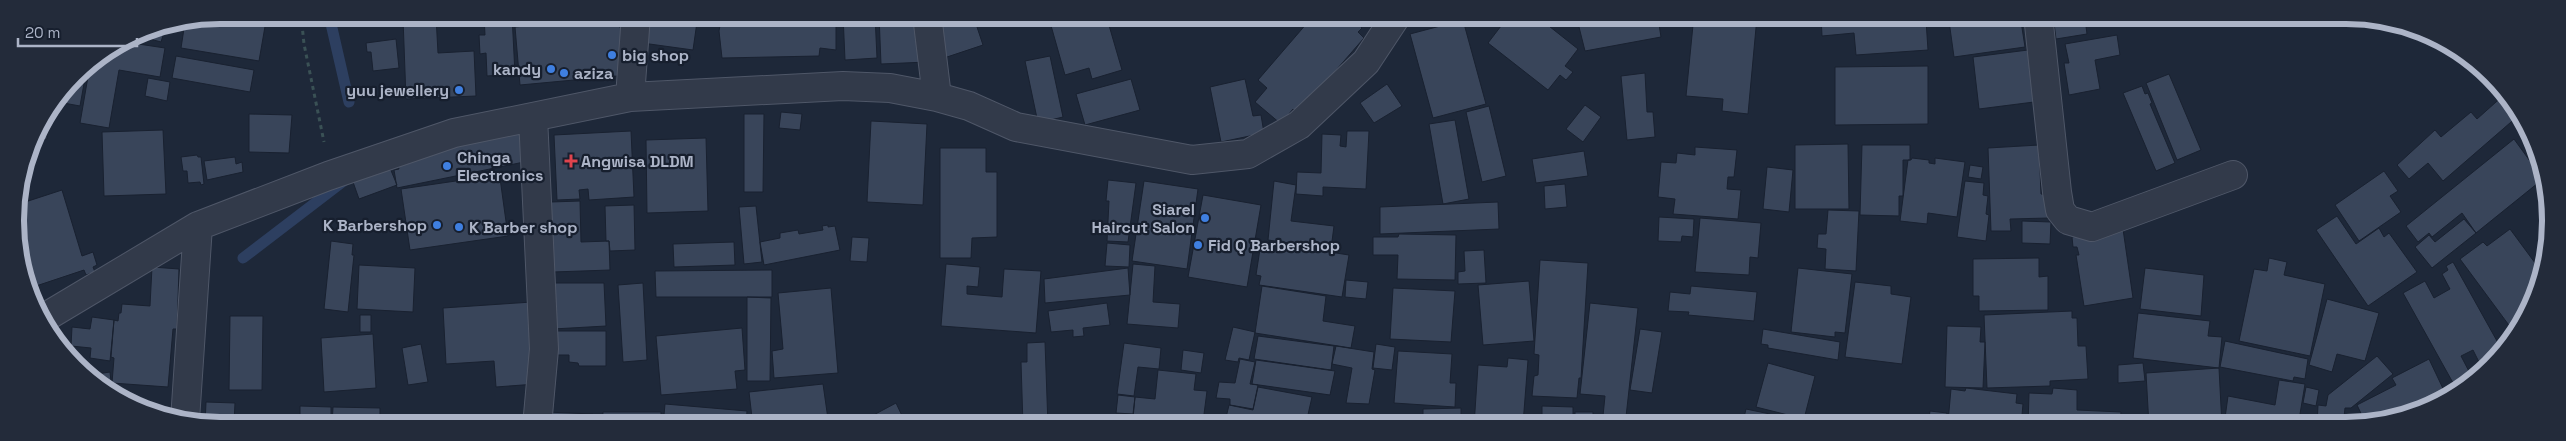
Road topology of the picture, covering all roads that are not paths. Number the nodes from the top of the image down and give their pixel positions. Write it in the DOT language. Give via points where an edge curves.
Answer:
graph roads {
  1 [pos="635,24"];
  2 [pos="928,24"];
  3 [pos="1391,24"];
  4 [pos="2039,24"];
  5 [pos="630,96"];
  6 [pos="937,96"];
  7 [pos="533,117"];
  8 [pos="2233,175"];
  9 [pos="198,226"];
  10 [pos="48,316"];
  11 [pos="184,414"];
  12 [pos="538,417"];
  1 -- 5 [label="street"];
  2 -- 6 [label="street"];
  3 -- 6 [label="street" via="1366,62 1299,126 1248,154 1192,160 1016,127"];
  4 -- 8 [label="street" via="2057,192 2060,210 2068,220 2092,226"];
  5 -- 6 [label="street" via="843,86 890,88"];
  5 -- 7 [label="street"];
  7 -- 9 [label="street" via="454,134 328,176"];
  7 -- 12 [label="street" via="544,348"];
  9 -- 10 [label="street"];
  9 -- 11 [label="street"];
}
